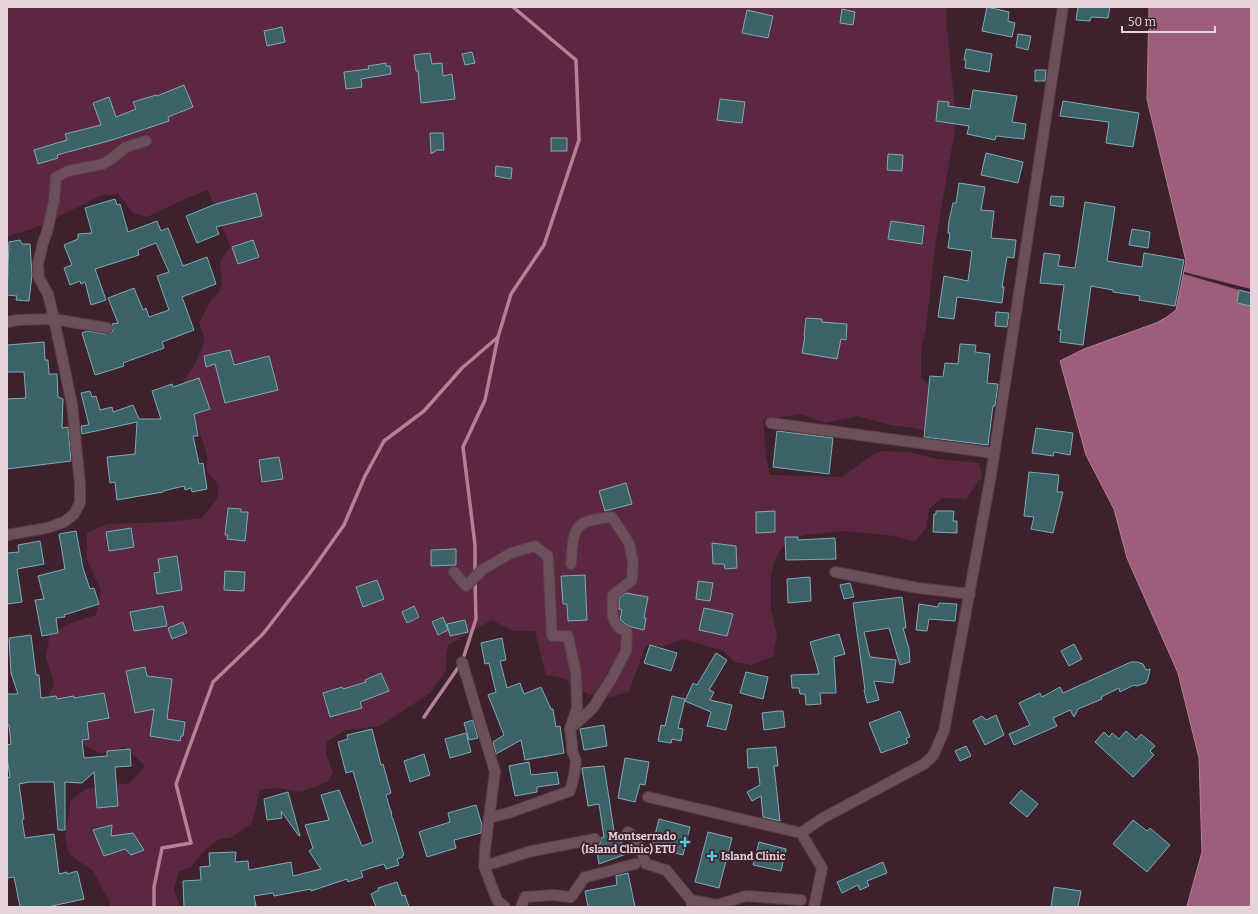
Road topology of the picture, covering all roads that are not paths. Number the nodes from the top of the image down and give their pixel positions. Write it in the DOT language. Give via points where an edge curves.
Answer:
graph roads {
  1 [pos="1063,7"];
  2 [pos="146,141"];
  3 [pos="54,319"];
  4 [pos="7,322"];
  5 [pos="107,328"];
  6 [pos="772,424"];
  7 [pos="993,453"];
  8 [pos="7,535"];
  9 [pos="570,564"];
  10 [pos="454,572"];
  11 [pos="835,572"];
  12 [pos="970,594"];
  13 [pos="462,662"];
  14 [pos="570,729"];
  15 [pos="648,797"];
  16 [pos="489,818"];
  17 [pos="628,832"];
  18 [pos="801,834"];
  19 [pos="595,839"];
  20 [pos="635,864"];
  21 [pos="484,866"];
  22 [pos="801,900"];
  23 [pos="692,903"];
  24 [pos="505,907"];
  25 [pos="522,907"];
  26 [pos="814,907"];
  1 -- 7 [label="street"];
  2 -- 3 [label="street" via="126,147 102,164 68,171 56,177 51,214 38,264 39,278 48,294"];
  3 -- 4 [label="street"];
  3 -- 5 [label="street"];
  3 -- 8 [label="street" via="72,404 80,503 74,514 64,522 47,528"];
  6 -- 7 [label="street"];
  7 -- 12 [label="street"];
  9 -- 14 [label="street" via="573,535 578,527 592,519 612,517 629,543 632,562 632,580 613,595 612,617 617,627 627,632 626,651 592,709"];
  10 -- 14 [label="street" via="466,586 482,570 510,553 535,546 548,556 552,636 568,636 576,673 577,708"];
  11 -- 12 [label="street" via="918,588"];
  12 -- 18 [label="street" via="947,721 933,756 924,764 823,818"];
  13 -- 16 [label="street" via="495,772"];
  14 -- 16 [label="street" via="576,761 570,791"];
  15 -- 18 [label="street"];
  16 -- 21 [label="street"];
  17 -- 23 [label="street" via="637,840 646,864 666,870"];
  18 -- 26 [label="street" via="822,868"];
  19 -- 21 [label="street" via="532,851"];
  20 -- 25 [label="street" via="585,877 571,897 525,897"];
  21 -- 24 [label="street" via="497,900"];
  22 -- 23 [label="street" via="746,896 717,905"];
}
